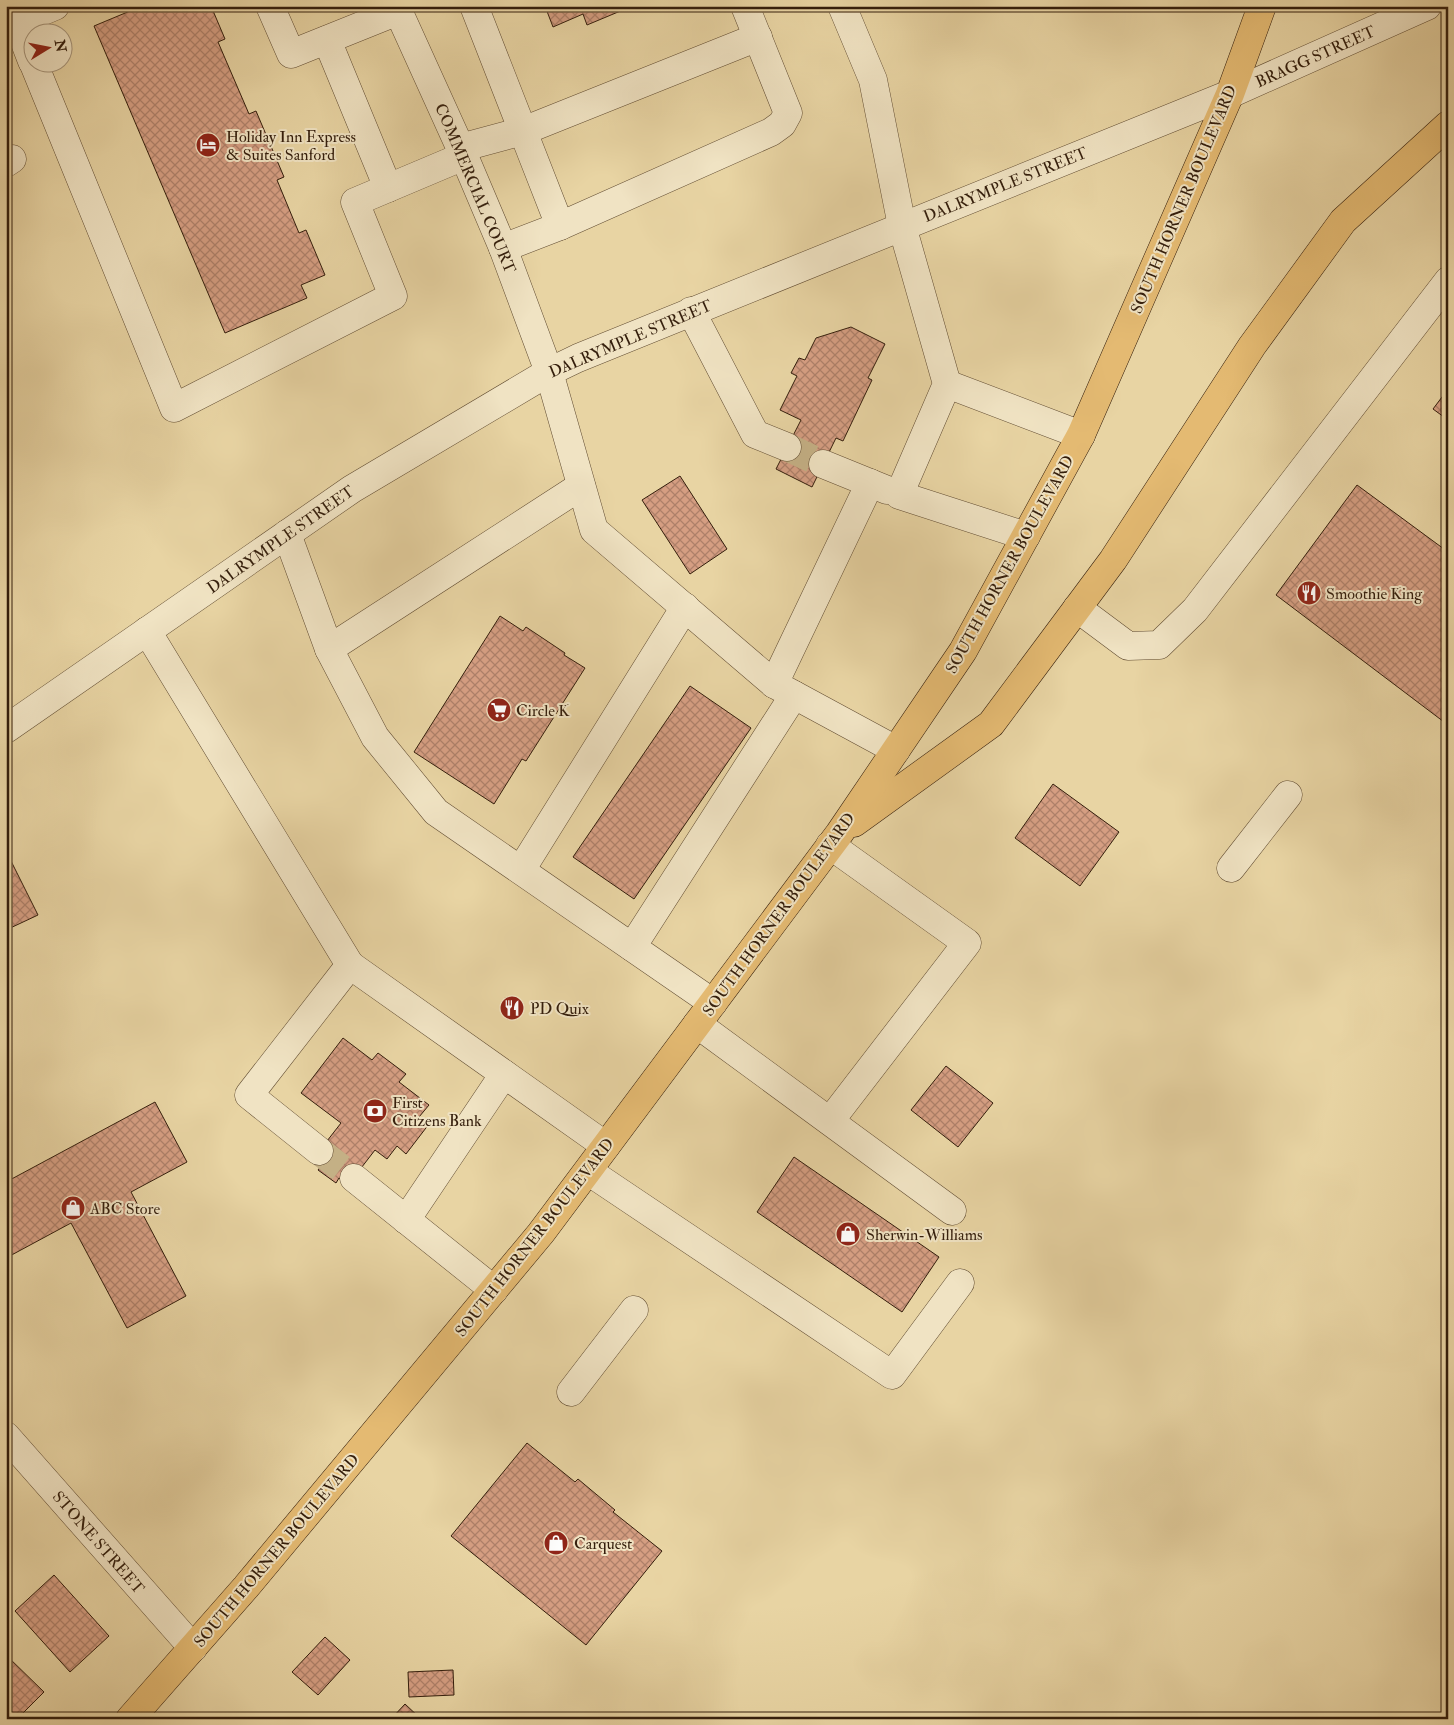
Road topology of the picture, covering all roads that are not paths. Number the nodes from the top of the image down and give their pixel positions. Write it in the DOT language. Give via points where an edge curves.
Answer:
graph roads {
  1 [pos="55,6"];
  2 [pos="270,6"];
  3 [pos="474,6"];
  4 [pos="745,6"];
  5 [pos="842,6"];
  6 [pos="1262,6"];
  7 [pos="1427,6"];
  8 [pos="397,8"];
  9 [pos="22,34"];
  10 [pos="758,37"];
  11 [pos="327,40"];
  12 [pos="37,72"];
  13 [pos="1230,94"];
  14 [pos="1448,125"];
  15 [pos="523,131"];
  16 [pos="462,152"];
  17 [pos="388,188"];
  18 [pos="560,226"];
  19 [pos="902,226"];
  20 [pos="503,248"];
  21 [pos="1448,281"];
  22 [pos="692,311"];
  23 [pos="549,372"];
  24 [pos="947,384"];
  25 [pos="1081,435"];
  26 [pos="787,447"];
  27 [pos="823,464"];
  28 [pos="870,483"];
  29 [pos="582,486"];
  30 [pos="899,495"];
  31 [pos="287,534"];
  32 [pos="1026,536"];
  33 [pos="685,607"];
  34 [pos="1077,608"];
  35 [pos="147,632"];
  36 [pos="329,649"];
  37 [pos="784,689"];
  38 [pos="6,729"];
  39 [pos="896,750"];
  40 [pos="1288,796"];
  41 [pos="834,840"];
  42 [pos="1231,868"];
  43 [pos="522,870"];
  44 [pos="632,947"];
  45 [pos="350,965"];
  46 [pos="705,1013"];
  47 [pos="504,1074"];
  48 [pos="830,1122"];
  49 [pos="606,1146"];
  50 [pos="319,1151"];
  51 [pos="588,1171"];
  52 [pos="354,1178"];
  53 [pos="952,1211"];
  54 [pos="406,1220"];
  55 [pos="960,1284"];
  56 [pos="494,1290"];
  57 [pos="634,1310"];
  58 [pos="571,1392"];
  59 [pos="6,1436"];
  60 [pos="193,1648"];
  61 [pos="130,1719"];
  1 -- 9 [label="street" via="17,22"];
  2 -- 11 [label="street" via="291,54"];
  3 -- 15 [label="street"];
  4 -- 10 [label="street"];
  5 -- 19 [label="street" via="873,80"];
  6 -- 13 [label="main road, SOUTH HORNER BOULEVARD"];
  7 -- 13 [label="street, BRAGG STREET"];
  8 -- 11 [label="street"];
  8 -- 16 [label="street, COMMERCIAL COURT"];
  10 -- 15 [label="street"];
  10 -- 18 [label="street" via="788,113 782,124 771,132"];
  11 -- 17 [label="street"];
  12 -- 17 [label="street" via="174,408 393,296 355,202"];
  13 -- 19 [label="street, DALRYMPLE STREET"];
  13 -- 25 [label="main road, SOUTH HORNER BOULEVARD"];
  14 -- 34 [label="main road" via="1343,221 1252,346 1113,560"];
  15 -- 16 [label="street"];
  15 -- 18 [label="street"];
  16 -- 17 [label="street"];
  16 -- 20 [label="street, COMMERCIAL COURT"];
  18 -- 20 [label="street"];
  19 -- 22 [label="street, DALRYMPLE STREET"];
  19 -- 24 [label="street"];
  20 -- 23 [label="street, COMMERCIAL COURT"];
  21 -- 34 [label="street" via="1195,610 1159,645 1128,646"];
  22 -- 23 [label="street, DALRYMPLE STREET"];
  22 -- 26 [label="street" via="755,434"];
  23 -- 29 [label="street, COMMERCIAL COURT"];
  23 -- 31 [label="street, DALRYMPLE STREET" via="352,489"];
  24 -- 25 [label="street"];
  24 -- 30 [label="street"];
  25 -- 32 [label="main road, SOUTH HORNER BOULEVARD"];
  27 -- 28 [label="street"];
  28 -- 30 [label="street"];
  28 -- 37 [label="street"];
  29 -- 33 [label="street, COMMERCIAL COURT" via="594,530"];
  29 -- 36 [label="street"];
  30 -- 32 [label="street"];
  31 -- 35 [label="street, DALRYMPLE STREET"];
  31 -- 36 [label="street"];
  32 -- 39 [label="main road, SOUTH HORNER BOULEVARD" via="963,651"];
  33 -- 37 [label="street, COMMERCIAL COURT"];
  33 -- 43 [label="street"];
  34 -- 41 [label="main road" via="991,724"];
  35 -- 38 [label="street, DALRYMPLE STREET"];
  35 -- 45 [label="street"];
  36 -- 43 [label="street" via="375,737 436,812"];
  37 -- 39 [label="street, COMMERCIAL COURT"];
  37 -- 44 [label="street"];
  39 -- 41 [label="main road, SOUTH HORNER BOULEVARD"];
  40 -- 42 [label="street"];
  41 -- 46 [label="main road, SOUTH HORNER BOULEVARD"];
  41 -- 48 [label="street" via="967,943"];
  43 -- 44 [label="street"];
  44 -- 46 [label="street"];
  45 -- 47 [label="street"];
  45 -- 50 [label="street" via="249,1095"];
  46 -- 48 [label="street"];
  46 -- 49 [label="main road, SOUTH HORNER BOULEVARD"];
  47 -- 49 [label="street"];
  47 -- 54 [label="street"];
  48 -- 53 [label="street"];
  49 -- 51 [label="main road, SOUTH HORNER BOULEVARD"];
  51 -- 55 [label="street" via="892,1375"];
  51 -- 56 [label="main road, SOUTH HORNER BOULEVARD"];
  52 -- 54 [label="street"];
  54 -- 56 [label="street"];
  56 -- 60 [label="main road, SOUTH HORNER BOULEVARD"];
  57 -- 58 [label="street"];
  59 -- 60 [label="street, STONE STREET"];
  60 -- 61 [label="main road, SOUTH HORNER BOULEVARD"];
}
